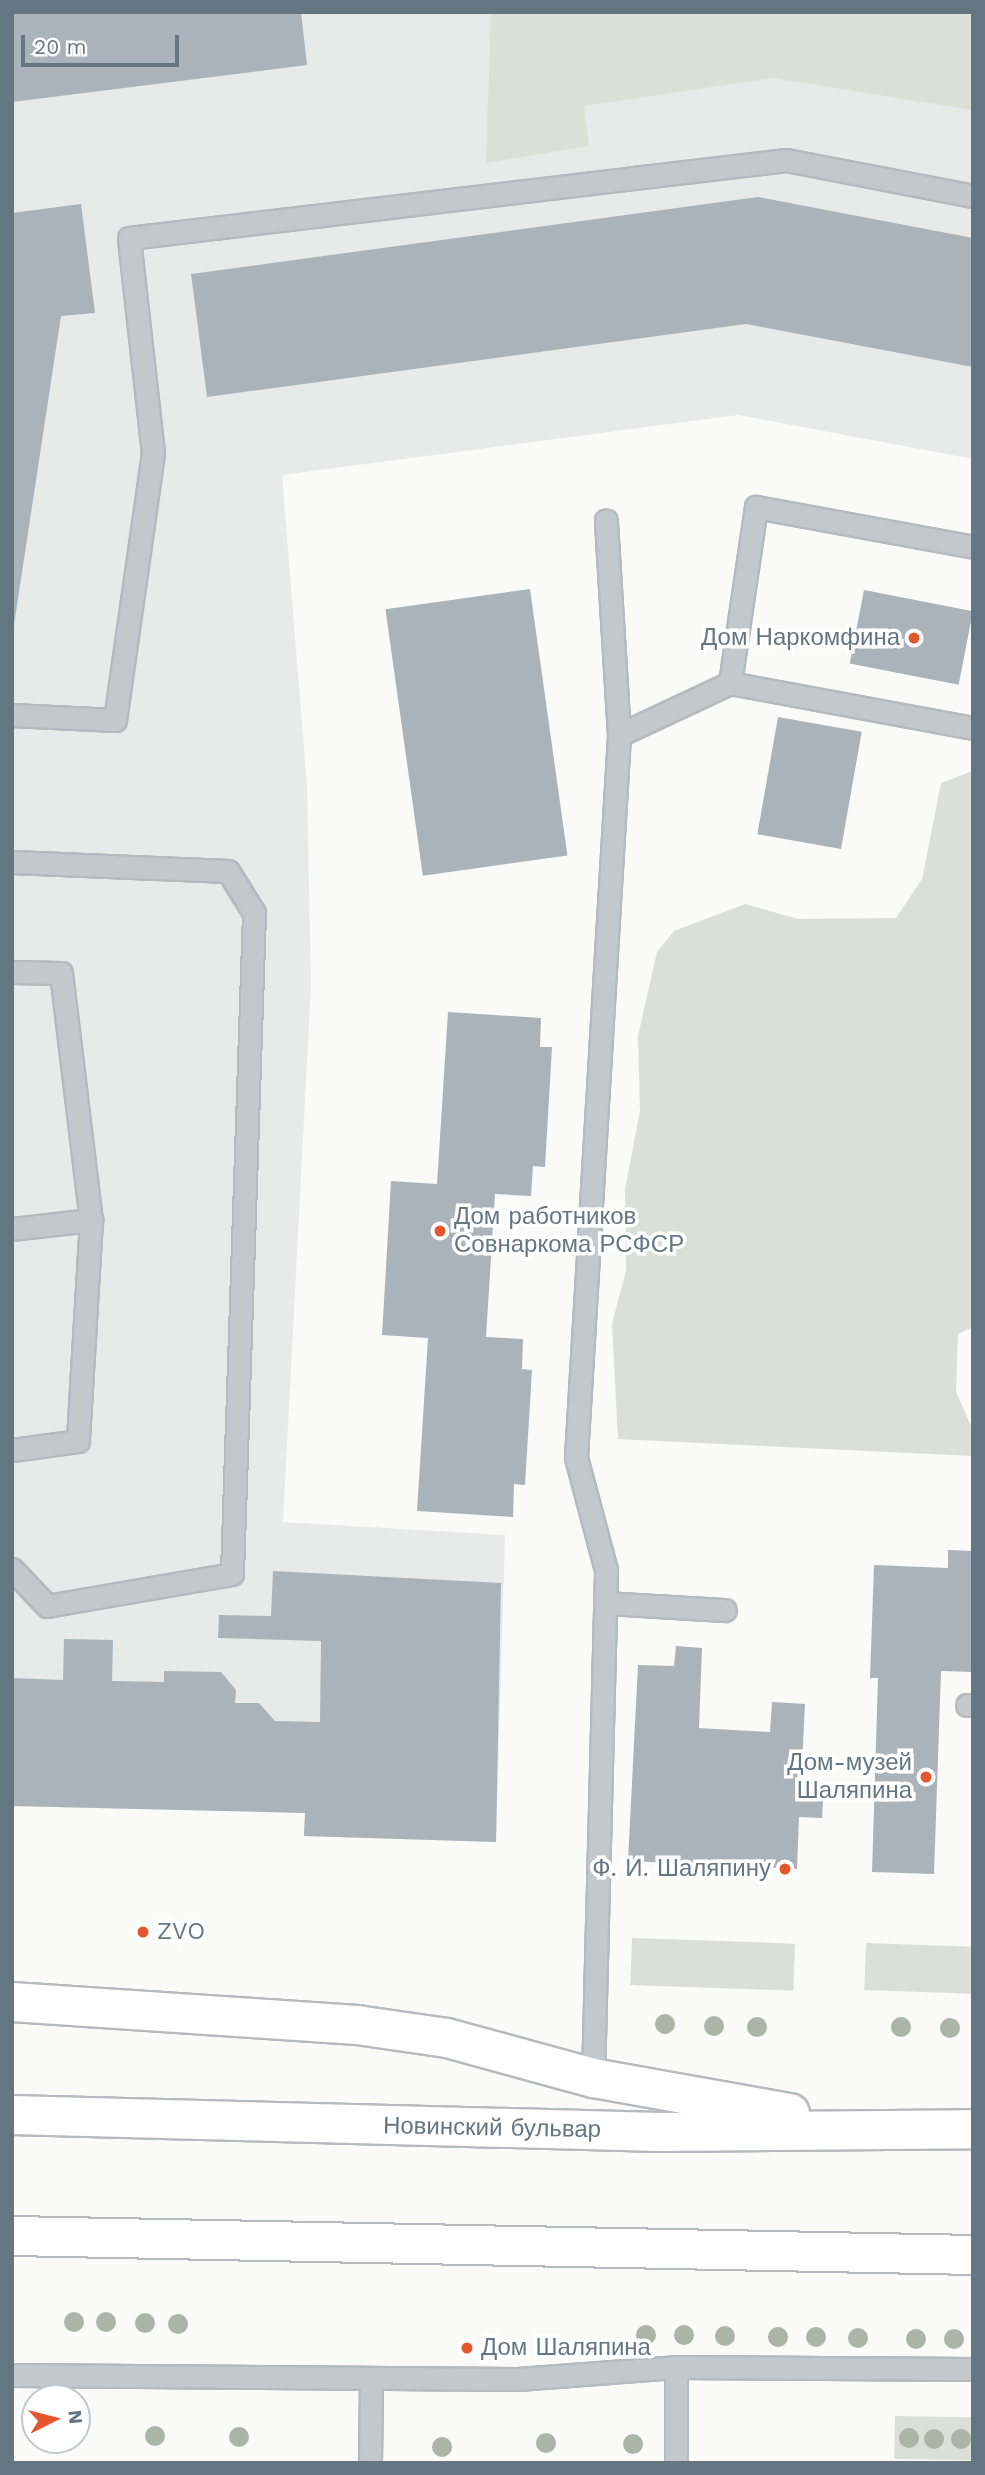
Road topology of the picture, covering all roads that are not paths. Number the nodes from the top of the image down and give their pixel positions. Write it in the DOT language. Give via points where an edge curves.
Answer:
graph roads {
  1 [pos="973,196"];
  2 [pos="606,520"];
  3 [pos="973,547"];
  4 [pos="730,683"];
  5 [pos="12,715"];
  6 [pos="973,728"];
  7 [pos="619,735"];
  8 [pos="12,862"];
  9 [pos="12,972"];
  10 [pos="91,1220"];
  11 [pos="12,1229"];
  12 [pos="12,1450"];
  13 [pos="12,1569"];
  14 [pos="606,1603"];
  15 [pos="725,1610"];
  16 [pos="12,2002"];
  17 [pos="593,2078"];
  18 [pos="12,2115"];
  19 [pos="878,2129"];
  20 [pos="973,2129"];
  21 [pos="12,2236"];
  22 [pos="973,2255"];
  23 [pos="676,2367"];
  24 [pos="973,2369"];
  25 [pos="12,2375"];
  26 [pos="371,2378"];
  27 [pos="370,2463"];
  28 [pos="676,2463"];
  1 -- 5 [label="lane" via="786,160 129,238 153,453 114,720"];
  2 -- 7 [label="lane"];
  3 -- 4 [label="lane" via="756,507"];
  4 -- 6 [label="lane"];
  4 -- 7 [label="lane"];
  7 -- 14 [label="lane" via="576,1457 606,1570"];
  8 -- 13 [label="lane" via="228,871 254,913 233,1574 47,1606"];
  9 -- 10 [label="lane" via="61,973"];
  10 -- 11 [label="lane"];
  10 -- 12 [label="lane" via="78,1441"];
  14 -- 15 [label="lane"];
  14 -- 17 [label="lane"];
  16 -- 17 [label="main road" via="357,2025 447,2038"];
  17 -- 19 [label="main road"];
  18 -- 19 [label="main road, Новинский бульвар" via="660,2132"];
  19 -- 20 [label="main road, Новинский бульвар"];
  21 -- 22 [label="main road"];
  23 -- 24 [label="lane"];
  23 -- 26 [label="lane" via="518,2379"];
  23 -- 28 [label="lane"];
  25 -- 26 [label="lane"];
  26 -- 27 [label="lane"];
}
